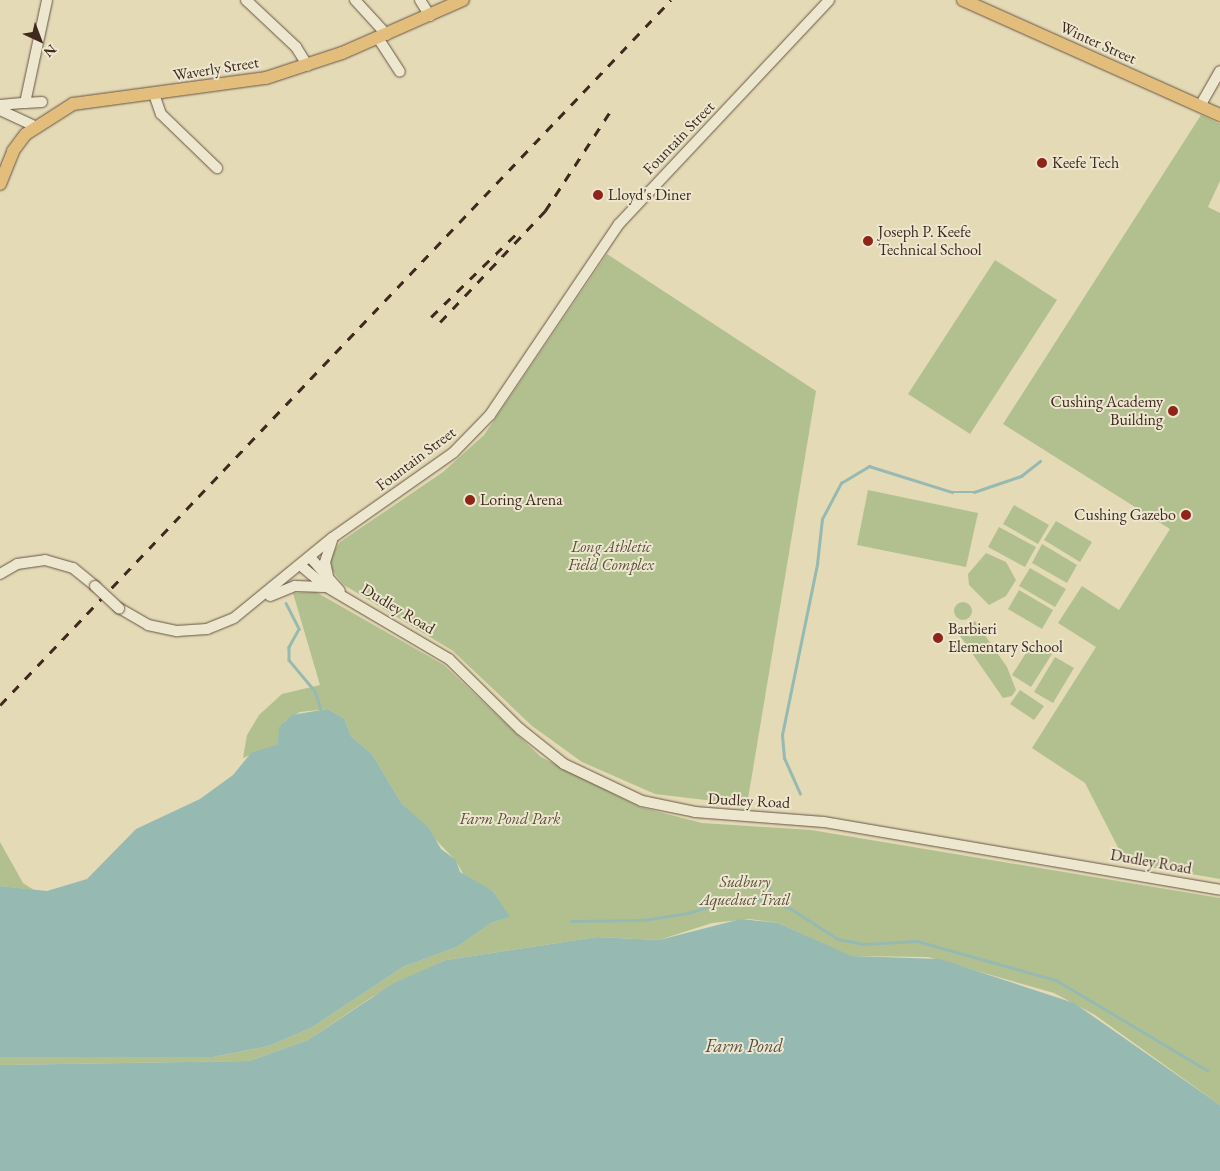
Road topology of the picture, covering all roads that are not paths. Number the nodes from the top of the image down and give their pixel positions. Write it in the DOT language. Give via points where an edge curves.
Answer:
graph roads {
  1 [pos="47,0"];
  2 [pos="246,0"];
  3 [pos="355,0"];
  4 [pos="420,0"];
  5 [pos="463,0"];
  6 [pos="829,0"];
  7 [pos="963,0"];
  8 [pos="430,16"];
  9 [pos="382,36"];
  10 [pos="308,66"];
  11 [pos="1220,71"];
  12 [pos="400,72"];
  13 [pos="154,94"];
  14 [pos="42,102"];
  15 [pos="24,103"];
  16 [pos="0,104"];
  17 [pos="1200,106"];
  18 [pos="0,110"];
  19 [pos="1220,115"];
  20 [pos="35,126"];
  21 [pos="217,168"];
  22 [pos="0,184"];
  23 [pos="332,538"];
  24 [pos="310,557"];
  25 [pos="300,565"];
  26 [pos="0,574"];
  27 [pos="329,584"];
  28 [pos="254,605"];
  29 [pos="1220,890"];
  1 -- 15 [label="street"];
  2 -- 10 [label="street" via="296,47"];
  3 -- 9 [label="street"];
  4 -- 8 [label="street"];
  5 -- 8 [label="main road, Waverly Street"];
  6 -- 23 [label="street, Fountain Street" via="614,230 481,425 444,460"];
  7 -- 17 [label="main road, Winter Street"];
  8 -- 9 [label="main road, Waverly Street"];
  9 -- 10 [label="main road, Waverly Street"];
  9 -- 12 [label="street"];
  10 -- 13 [label="main road, Waverly Street" via="240,84"];
  11 -- 17 [label="street"];
  13 -- 20 [label="main road, Waverly Street" via="74,104"];
  13 -- 21 [label="street" via="161,114"];
  14 -- 15 [label="street"];
  15 -- 16 [label="street"];
  17 -- 19 [label="main road, Winter Street"];
  18 -- 20 [label="street"];
  20 -- 22 [label="main road, Waverly Street" via="13,151"];
  23 -- 24 [label="street, Fountain Street"];
  23 -- 27 [label="street" via="326,562"];
  24 -- 25 [label="street, Fountain Street"];
  24 -- 27 [label="street, Dudley Road"];
  25 -- 27 [label="street, Dudley Road"];
  25 -- 28 [label="street, Fountain Street"];
  26 -- 28 [label="street, Fountain Street, bridge" via="16,564 45,560 73,568 118,608 148,625 187,631 225,622"];
  27 -- 28 [label="street" via="295,586"];
  27 -- 29 [label="street, Dudley Road" via="455,664 553,756 642,801 695,812 824,822"];
}
